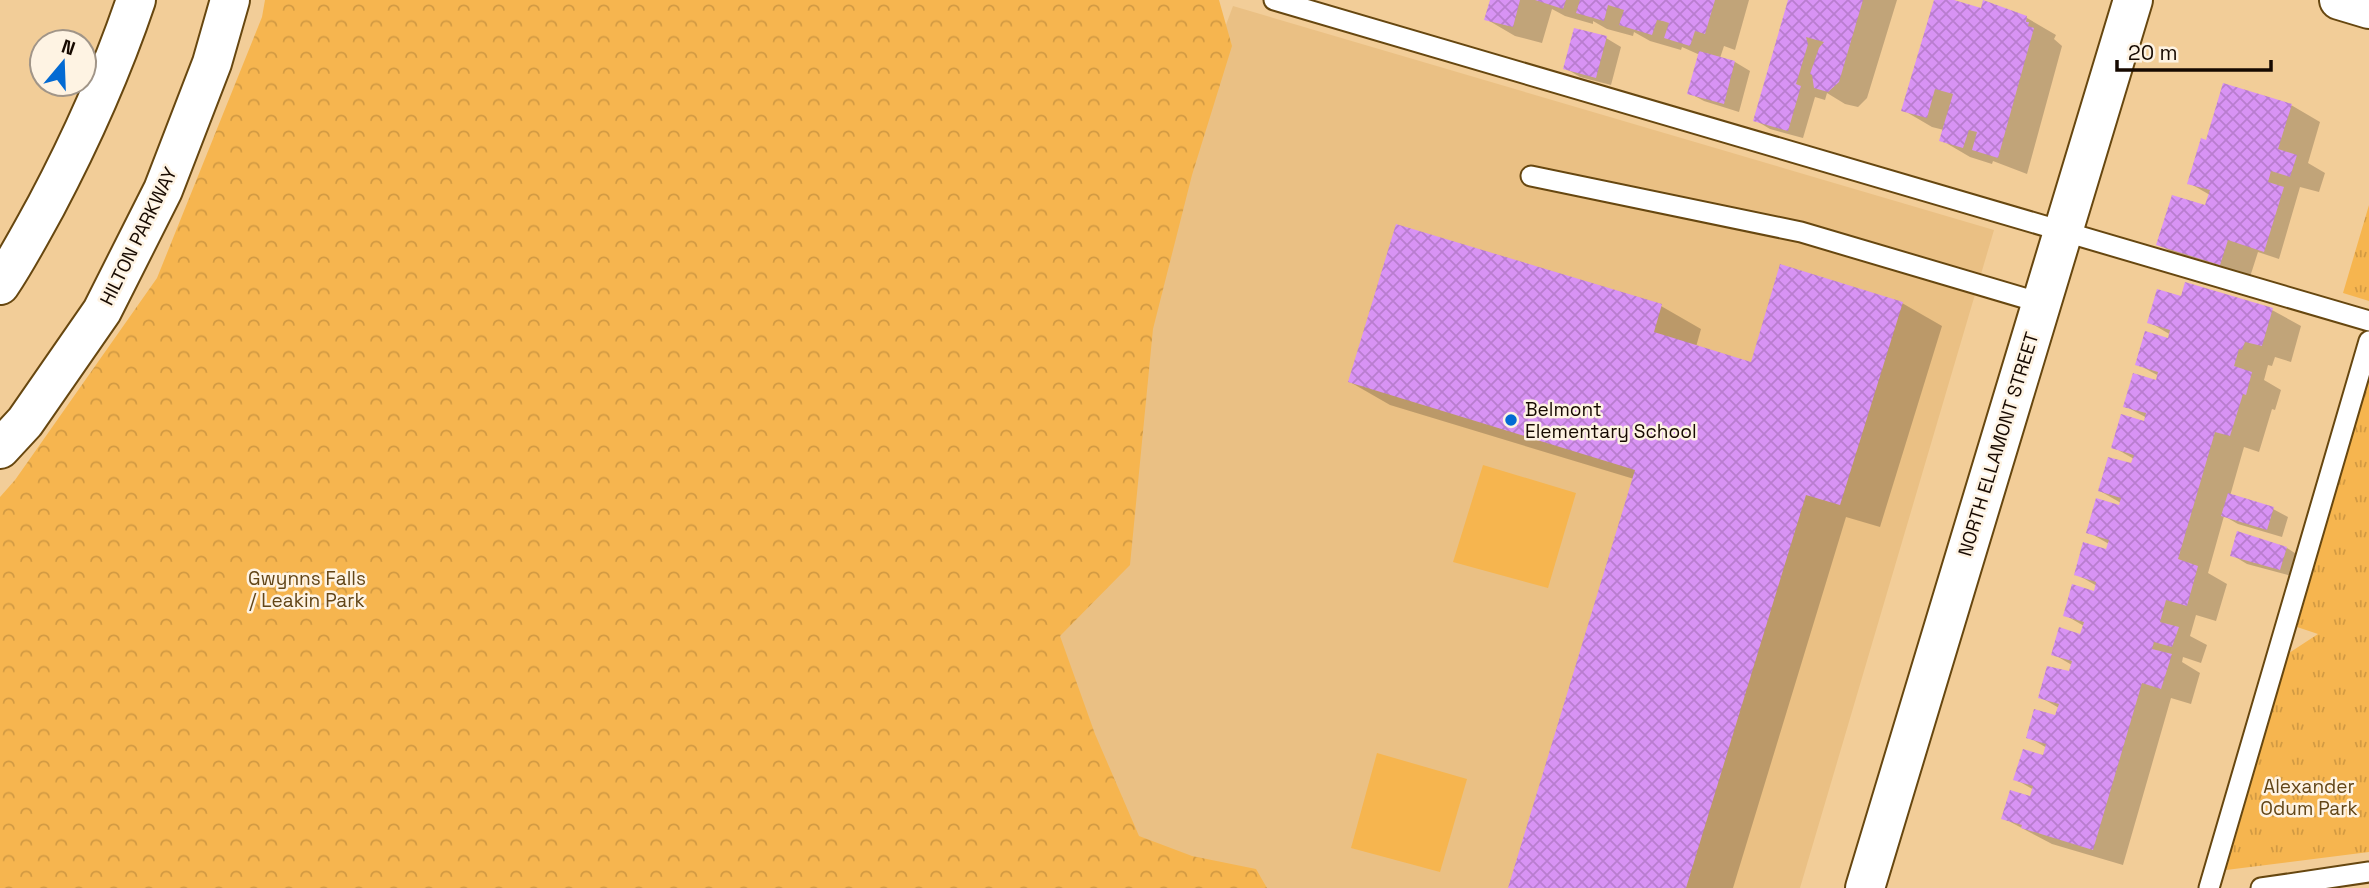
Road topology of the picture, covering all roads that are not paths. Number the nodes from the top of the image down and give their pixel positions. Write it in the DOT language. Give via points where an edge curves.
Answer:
graph roads {
  1 [pos="136,0"];
  2 [pos="230,0"];
  3 [pos="1274,0"];
  4 [pos="2133,0"];
  5 [pos="2339,0"];
  6 [pos="2369,9"];
  7 [pos="1531,176"];
  8 [pos="2063,231"];
  9 [pos="0,285"];
  10 [pos="2041,303"];
  11 [pos="2369,321"];
  12 [pos="2369,344"];
  13 [pos="0,449"];
  14 [pos="2369,872"];
  15 [pos="1865,888"];
  16 [pos="2209,888"];
  17 [pos="2261,888"];
  1 -- 9 [label="street" via="77,148"];
  2 -- 13 [label="street, HILTON PARKWAY" via="212,64 163,190 102,311 25,422"];
  3 -- 8 [label="lane"];
  4 -- 8 [label="street, NORTH ELLAMONT STREET"];
  5 -- 6 [label="street"];
  7 -- 10 [label="lane" via="1801,232"];
  8 -- 10 [label="street, NORTH ELLAMONT STREET"];
  8 -- 11 [label="lane"];
  10 -- 15 [label="street, NORTH ELLAMONT STREET"];
  12 -- 16 [label="lane"];
  14 -- 17 [label="lane"];
}
